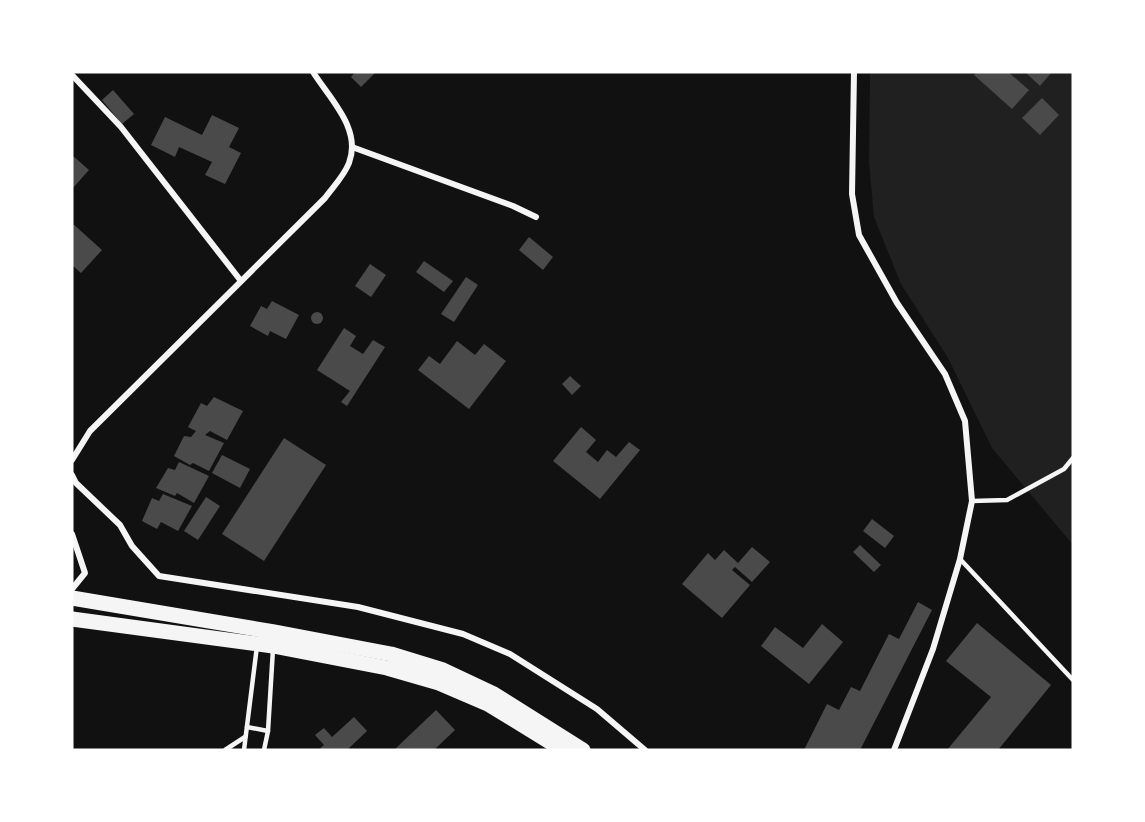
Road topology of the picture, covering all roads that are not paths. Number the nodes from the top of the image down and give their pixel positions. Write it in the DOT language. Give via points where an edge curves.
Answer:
graph roads {
  1 [pos="313,72"];
  2 [pos="854,72"];
  3 [pos="72,75"];
  4 [pos="352,147"];
  5 [pos="536,217"];
  6 [pos="241,281"];
  7 [pos="1073,458"];
  8 [pos="72,460"];
  9 [pos="72,475"];
  10 [pos="972,501"];
  11 [pos="72,534"];
  12 [pos="960,559"];
  13 [pos="72,589"];
  14 [pos="72,598"];
  15 [pos="72,619"];
  16 [pos="266,638"];
  17 [pos="1073,680"];
  18 [pos="247,727"];
  19 [pos="268,731"];
  20 [pos="245,737"];
  21 [pos="581,749"];
  22 [pos="225,750"];
  23 [pos="244,750"];
  24 [pos="264,750"];
  25 [pos="563,750"];
  26 [pos="645,750"];
  27 [pos="894,750"];
  1 -- 4 [label="street" via="350,128"];
  2 -- 10 [label="street" via="852,194 859,235 897,303 945,374 964,421"];
  3 -- 6 [label="street" via="121,127"];
  4 -- 5 [label="street"];
  4 -- 6 [label="street" via="345,170 325,198"];
  6 -- 8 [label="street" via="90,431"];
  7 -- 10 [label="lane" via="1064,469 1007,500"];
  9 -- 26 [label="street" via="120,525 132,546 159,576 358,607 463,634 510,654 597,709"];
  10 -- 12 [label="street"];
  11 -- 13 [label="street" via="85,573"];
  12 -- 17 [label="lane"];
  12 -- 27 [label="street" via="933,649"];
  14 -- 16 [label="highway"];
  15 -- 16 [label="highway"];
  16 -- 18 [label="lane"];
  16 -- 19 [label="lane"];
  16 -- 21 [label="highway" via="391,654 444,670 494,693"];
  16 -- 25 [label="highway" via="439,683 488,704"];
  18 -- 19 [label="lane"];
  18 -- 20 [label="lane"];
  19 -- 24 [label="lane"];
  20 -- 22 [label="lane"];
  20 -- 23 [label="lane"];
}
